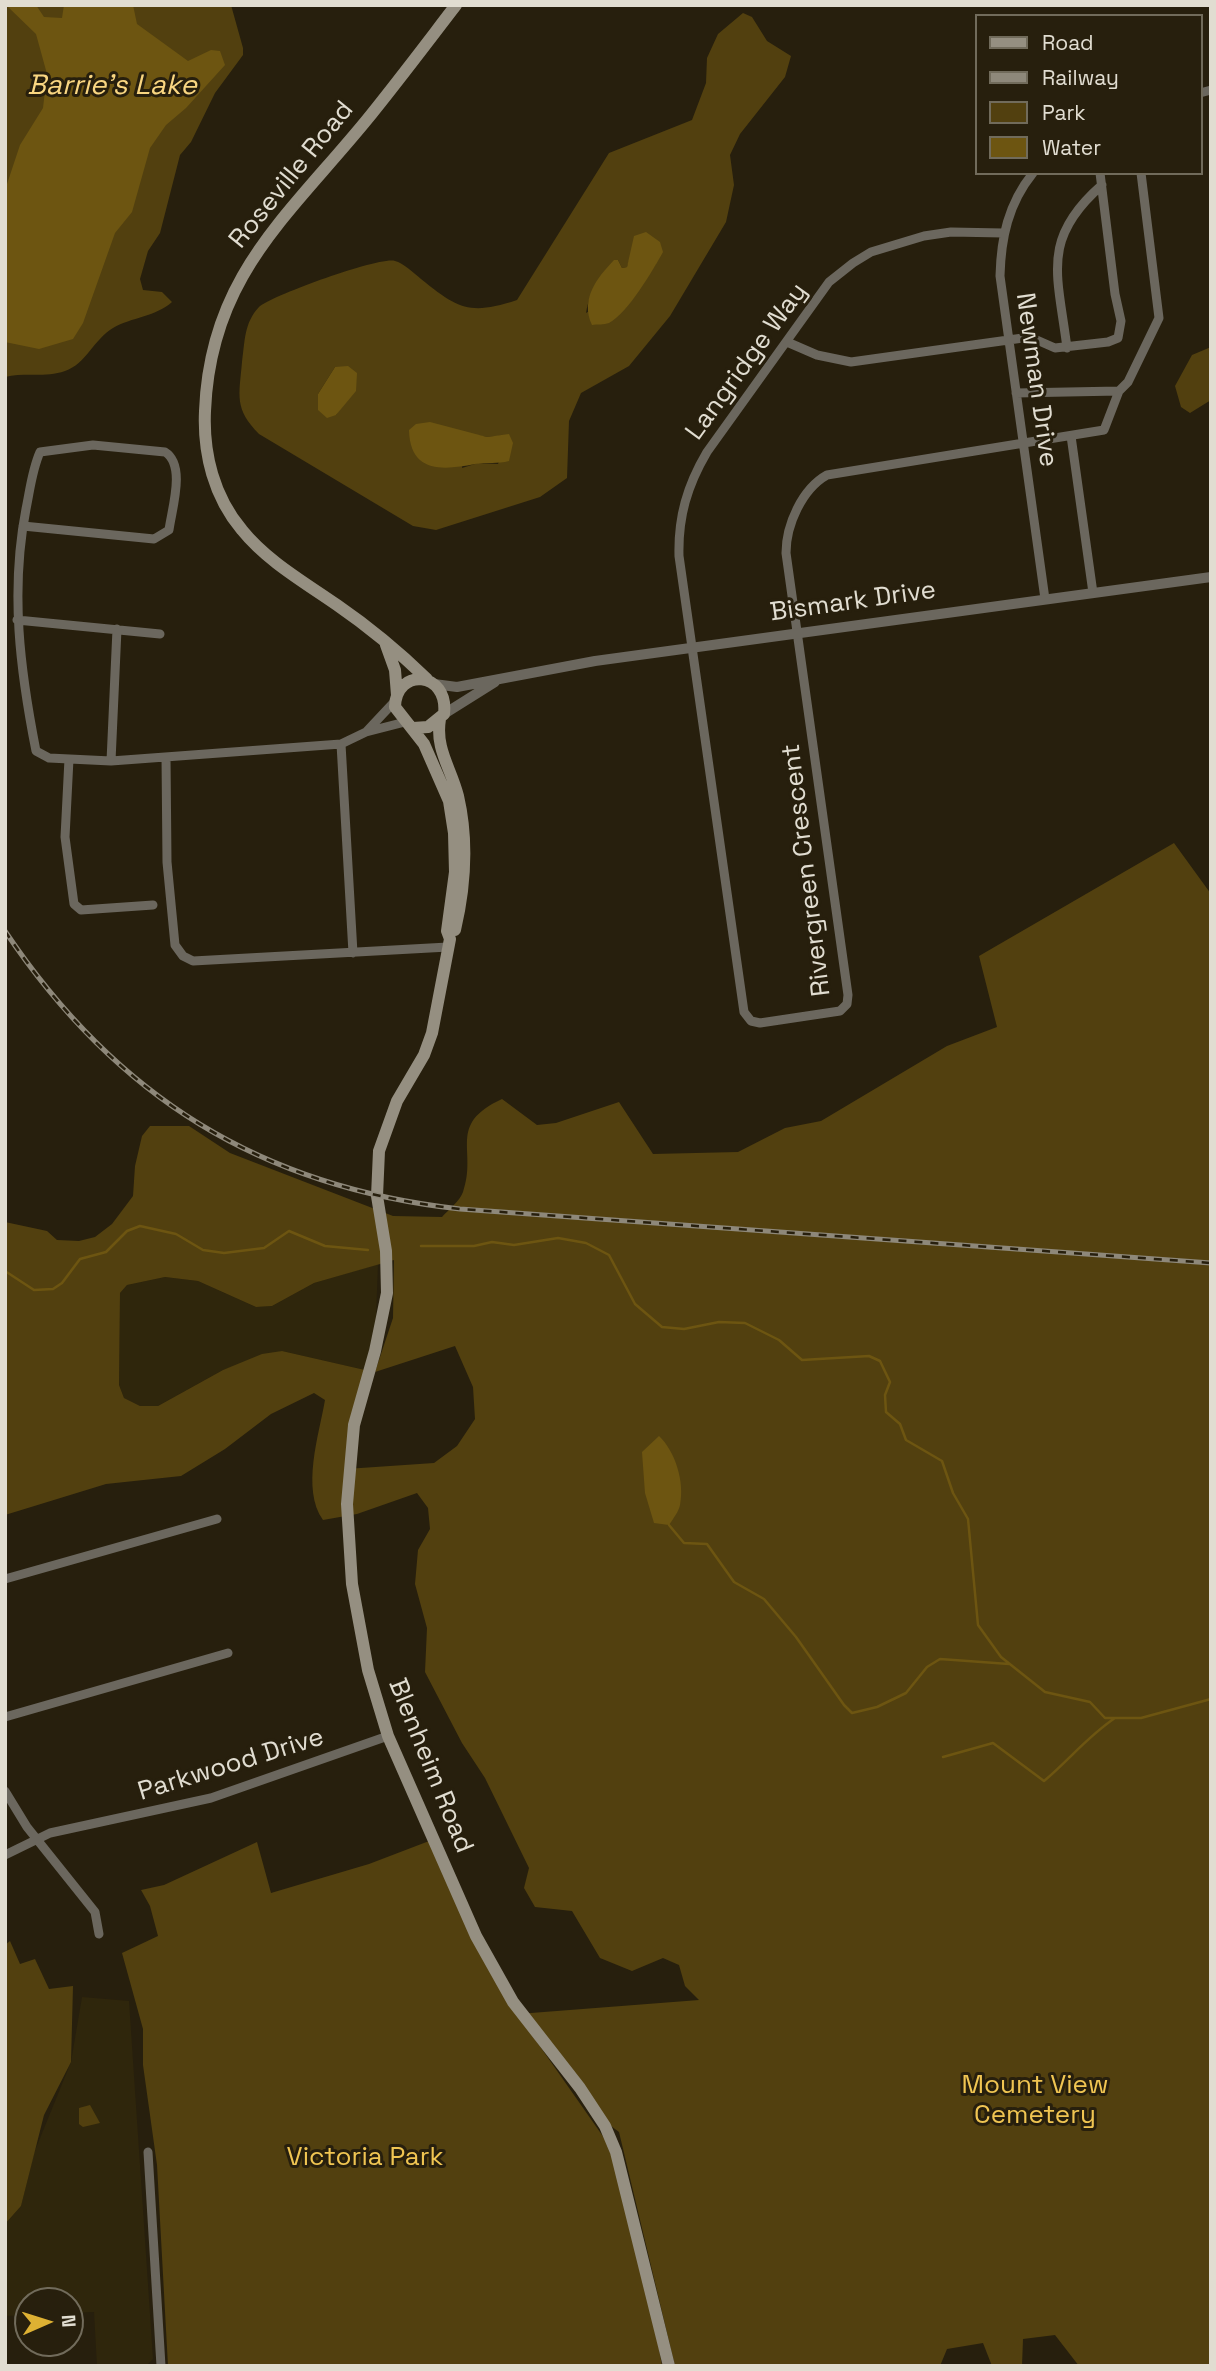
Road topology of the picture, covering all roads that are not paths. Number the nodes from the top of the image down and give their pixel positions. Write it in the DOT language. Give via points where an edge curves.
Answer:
graph roads {
  1 [pos="456,5"];
  2 [pos="1032,175"];
  3 [pos="1100,175"];
  4 [pos="1141,175"];
  5 [pos="1102,185"];
  6 [pos="1003,233"];
  7 [pos="1009,340"];
  8 [pos="787,342"];
  9 [pos="1067,348"];
  10 [pos="1119,391"];
  11 [pos="1016,393"];
  12 [pos="1071,436"];
  13 [pos="1023,445"];
  14 [pos="23,526"];
  15 [pos="1211,577"];
  16 [pos="1093,593"];
  17 [pos="1045,599"];
  18 [pos="17,620"];
  19 [pos="117,629"];
  20 [pos="797,633"];
  21 [pos="160,634"];
  22 [pos="386,645"];
  23 [pos="692,648"];
  24 [pos="503,677"];
  25 [pos="430,681"];
  26 [pos="396,698"];
  27 [pos="442,717"];
  28 [pos="409,725"];
  29 [pos="366,732"];
  30 [pos="341,744"];
  31 [pos="166,757"];
  32 [pos="69,760"];
  33 [pos="111,761"];
  34 [pos="153,905"];
  35 [pos="449,943"];
  36 [pos="353,953"];
  37 [pos="218,1519"];
  38 [pos="5,1579"];
  39 [pos="228,1653"];
  40 [pos="5,1717"];
  41 [pos="388,1736"];
  42 [pos="5,1791"];
  43 [pos="36,1838"];
  44 [pos="5,1855"];
  45 [pos="99,1934"];
  46 [pos="148,2152"];
  47 [pos="161,2366"];
  48 [pos="669,2366"];
  1 -- 22 [label="main road, Roseville Road" via="261,244 220,318 210,359 204,437 212,477 224,505 260,550 355,617"];
  2 -- 6 [label="street, Newman Drive"];
  3 -- 5 [label="street"];
  4 -- 10 [label="street" via="1159,318 1128,382"];
  5 -- 9 [label="street" via="1069,219 1061,235 1059,281"];
  5 -- 9 [label="street" via="1121,331 1108,342"];
  6 -- 7 [label="street, Newman Drive" via="1000,276"];
  6 -- 8 [label="street, Langridge Way" via="951,232 871,252 829,282"];
  7 -- 8 [label="street" via="851,362"];
  7 -- 9 [label="street" via="1030,337 1049,347"];
  7 -- 11 [label="street, Newman Drive"];
  8 -- 23 [label="street, Langridge Way" via="707,452 685,497 679,556"];
  10 -- 11 [label="street"];
  10 -- 12 [label="street" via="1104,430"];
  11 -- 13 [label="street, Newman Drive"];
  12 -- 13 [label="street"];
  12 -- 16 [label="street"];
  13 -- 17 [label="street, Newman Drive"];
  13 -- 20 [label="street" via="837,472 820,479 796,512 786,538"];
  14 -- 14 [label="street" via="40,452 93,445 153,451 172,456 177,466 169,530 164,536 154,539"];
  14 -- 18 [label="street" via="16,572"];
  15 -- 16 [label="street, Bismark Drive"];
  16 -- 17 [label="street, Bismark Drive"];
  17 -- 20 [label="street, Bismark Drive"];
  18 -- 19 [label="street"];
  18 -- 32 [label="street" via="36,751"];
  19 -- 21 [label="street"];
  19 -- 33 [label="street"];
  20 -- 23 [label="street, Bismark Drive"];
  20 -- 23 [label="street, Rivergreen Crescent" via="848,995 840,1011 760,1023 744,1012"];
  22 -- 25 [label="main road"];
  22 -- 26 [label="main road" via="395,670"];
  23 -- 24 [label="street, Bismark Drive"];
  24 -- 25 [label="street, Bismark Drive" via="457,687"];
  24 -- 27 [label="street, Bismark Drive"];
  25 -- 26 [label="main road" via="408,683"];
  25 -- 27 [label="main road" via="444,698"];
  26 -- 28 [label="main road" via="398,714"];
  26 -- 29 [label="street"];
  27 -- 28 [label="main road" via="428,727"];
  27 -- 35 [label="main road, Blenheim Road" via="438,743 458,796 464,848 460,906"];
  28 -- 29 [label="street"];
  28 -- 35 [label="main road, Blenheim Road" via="439,772 452,816 455,872"];
  29 -- 30 [label="street"];
  30 -- 31 [label="street"];
  30 -- 36 [label="street"];
  31 -- 33 [label="street"];
  31 -- 36 [label="street" via="167,862 175,945 183,956 193,961"];
  32 -- 33 [label="street"];
  32 -- 34 [label="street" via="65,837 74,904 81,910"];
  35 -- 36 [label="street"];
  35 -- 41 [label="main road, Blenheim Road" via="432,1033 397,1101 379,1151 377,1196 387,1293 354,1425 346,1504 352,1584 368,1670"];
  37 -- 38 [label="street"];
  39 -- 40 [label="street"];
  41 -- 43 [label="street, Parkwood Drive" via="211,1798"];
  41 -- 48 [label="main road, Blenheim Road" via="476,1936 513,2001 605,2126 625,2183"];
  42 -- 43 [label="street"];
  43 -- 44 [label="street, Parkwood Drive"];
  43 -- 45 [label="street" via="94,1912"];
  46 -- 47 [label="street"];
}
